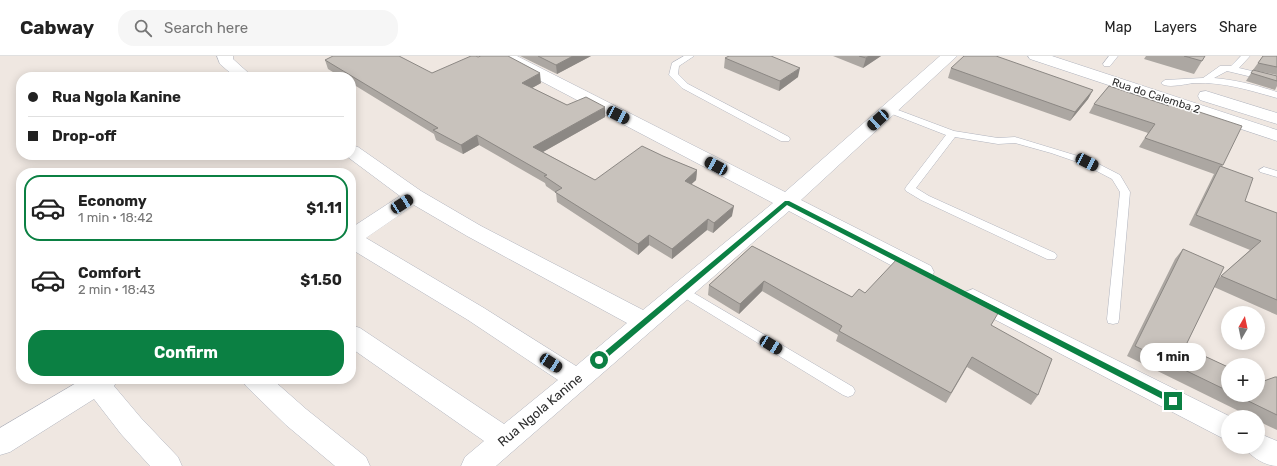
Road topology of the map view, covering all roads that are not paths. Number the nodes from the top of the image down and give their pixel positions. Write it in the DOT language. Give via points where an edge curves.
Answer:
graph roads {
  1 [pos="225,56"];
  2 [pos="505,56"];
  3 [pos="690,56"];
  4 [pos="949,56"];
  5 [pos="1036,56"];
  6 [pos="1082,56"];
  7 [pos="1246,56"];
  8 [pos="1111,60"];
  9 [pos="1234,68"];
  10 [pos="239,72"];
  11 [pos="1206,80"];
  12 [pos="1277,80"];
  13 [pos="1165,83"];
  14 [pos="1277,95"];
  15 [pos="890,110"];
  16 [pos="1277,119"];
  17 [pos="952,134"];
  18 [pos="1277,136"];
  19 [pos="784,139"];
  20 [pos="356,155"];
  21 [pos="1264,170"];
  22 [pos="1277,174"];
  23 [pos="414,196"];
  24 [pos="787,202"];
  25 [pos="356,236"];
  26 [pos="356,242"];
  27 [pos="1051,256"];
  28 [pos="682,291"];
  29 [pos="1113,319"];
  30 [pos="645,322"];
  31 [pos="356,338"];
  32 [pos="576,379"];
  33 [pos="96,384"];
  34 [pos="103,384"];
  35 [pos="261,384"];
  36 [pos="848,391"];
  37 [pos="1221,425"];
  38 [pos="504,440"];
  39 [pos="0,443"];
  40 [pos="168,466"];
  41 [pos="356,466"];
  42 [pos="475,466"];
  1 -- 10 [label="street" via="226,61"];
  2 -- 24 [label="street"];
  3 -- 19 [label="lane" via="675,65 673,75 685,86"];
  4 -- 15 [label="street, Rua Ngola Kanine"];
  5 -- 18 [label="street, Rua do Calemba 2"];
  6 -- 8 [label="street, Rua do Calemba 2"];
  7 -- 9 [label="lane"];
  8 -- 13 [label="street, Rua do Calemba 2"];
  9 -- 11 [label="lane" via="1223,68"];
  9 -- 12 [label="lane"];
  11 -- 13 [label="lane"];
  11 -- 14 [label="lane" via="1224,81"];
  13 -- 16 [label="street, Rua do Calemba 2"];
  15 -- 17 [label="lane"];
  15 -- 24 [label="street, Rua Ngola Kanine"];
  17 -- 27 [label="lane" via="910,189"];
  17 -- 29 [label="lane" via="998,141 1016,140 1087,162 1116,177 1125,192"];
  20 -- 23 [label="street"];
  21 -- 22 [label="lane"];
  23 -- 25 [label="street"];
  23 -- 30 [label="street"];
  24 -- 28 [label="street, Rua Ngola Kanine"];
  24 -- 37 [label="street"];
  26 -- 32 [label="street" via="476,314"];
  28 -- 30 [label="street, Rua Ngola Kanine"];
  28 -- 36 [label="lane"];
  30 -- 32 [label="street, Rua Ngola Kanine"];
  31 -- 38 [label="street"];
  32 -- 38 [label="street, Rua Ngola Kanine"];
  33 -- 39 [label="street"];
  34 -- 40 [label="street" via="131,426"];
  35 -- 41 [label="street" via="296,417"];
  38 -- 42 [label="street, Rua Ngola Kanine"];
}
